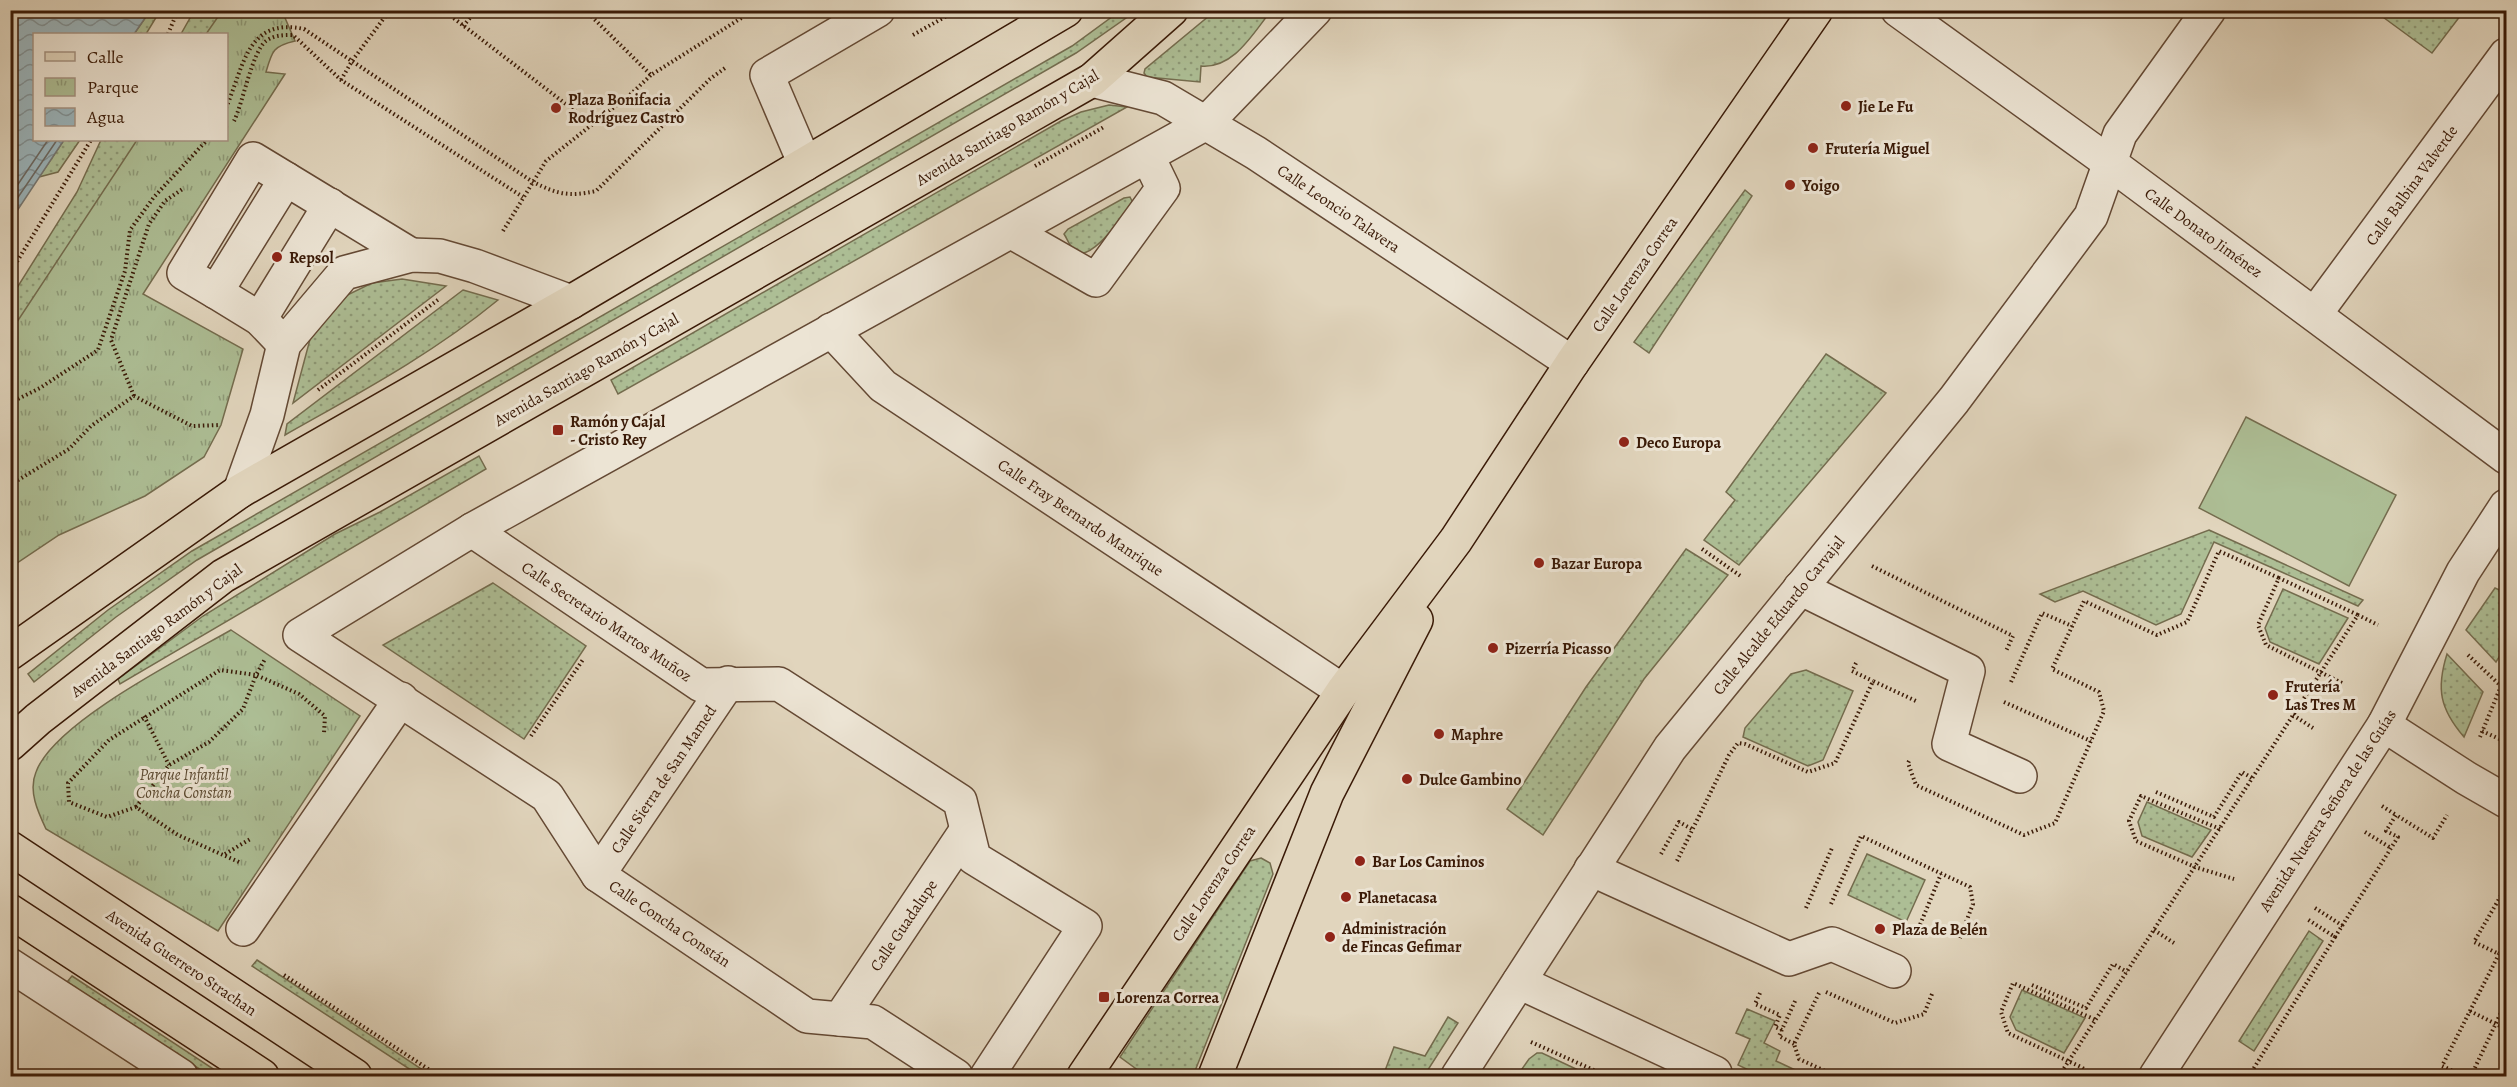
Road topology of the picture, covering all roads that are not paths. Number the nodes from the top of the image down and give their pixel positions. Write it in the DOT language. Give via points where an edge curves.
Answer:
graph roads {
  1 [pos="878,10"];
  2 [pos="1066,10"];
  3 [pos="1171,10"];
  4 [pos="1315,10"];
  5 [pos="1816,10"];
  6 [pos="1898,10"];
  7 [pos="2209,10"];
  8 [pos="2506,55"];
  9 [pos="1092,80"];
  10 [pos="1206,123"];
  11 [pos="1148,157"];
  12 [pos="2110,163"];
  13 [pos="805,164"];
  14 [pos="330,205"];
  15 [pos="1012,232"];
  16 [pos="411,255"];
  17 [pos="571,302"];
  18 [pos="2315,314"];
  19 [pos="260,320"];
  20 [pos="831,330"];
  21 [pos="284,344"];
  22 [pos="1572,363"];
  23 [pos="2506,457"];
  24 [pos="240,490"];
  25 [pos="2506,506"];
  26 [pos="472,530"];
  27 [pos="1456,540"];
  28 [pos="2496,540"];
  29 [pos="1800,588"];
  30 [pos="10,653"];
  31 [pos="728,683"];
  32 [pos="1343,691"];
  33 [pos="401,699"];
  34 [pos="2384,725"];
  35 [pos="10,744"];
  36 [pos="2020,776"];
  37 [pos="1327,793"];
  38 [pos="2506,801"];
  39 [pos="966,831"];
  40 [pos="10,848"];
  41 [pos="1591,869"];
  42 [pos="598,875"];
  43 [pos="10,911"];
  44 [pos="243,929"];
  45 [pos="10,965"];
  46 [pos="1894,971"];
  47 [pos="1519,982"];
  48 [pos="840,1019"];
  49 [pos="181,1077"];
  50 [pos="262,1077"];
  51 [pos="354,1077"];
  52 [pos="956,1077"];
  53 [pos="987,1077"];
  54 [pos="1084,1077"];
  55 [pos="1215,1077"];
  56 [pos="1458,1077"];
  57 [pos="1713,1077"];
  58 [pos="2156,1077"];
  1 -- 13 [label="street" via="767,75"];
  2 -- 13 [label="main road"];
  3 -- 9 [label="main road, Avenida Santiago Ramón y Cajal"];
  4 -- 10 [label="street"];
  5 -- 22 [label="main road, Calle Lorenza Correa"];
  6 -- 12 [label="street, Calle Donato Jiménez"];
  7 -- 12 [label="street, Calle Alcalde Eduardo Carvajal" via="2121,132"];
  8 -- 18 [label="street, Calle Balbina Valverde"];
  9 -- 10 [label="street, Calle Leoncio Talavera" via="1163,98"];
  9 -- 35 [label="main road, Avenida Santiago Ramón y Cajal" via="224,576 38,718"];
  10 -- 11 [label="street"];
  10 -- 22 [label="street, Calle Leoncio Talavera"];
  11 -- 15 [label="street"];
  11 -- 15 [label="street" via="1163,188 1096,280"];
  12 -- 18 [label="street, Calle Donato Jiménez"];
  12 -- 29 [label="street, Calle Alcalde Eduardo Carvajal" via="2091,216 1954,400"];
  13 -- 17 [label="main road"];
  14 -- 16 [label="street"];
  14 -- 19 [label="street"];
  14 -- 19 [label="street" via="254,159 207,235 184,273"];
  15 -- 20 [label="street"];
  16 -- 17 [label="street" via="440,256 475,266"];
  16 -- 21 [label="street" via="344,273"];
  17 -- 24 [label="main road"];
  18 -- 23 [label="street, Calle Donato Jiménez"];
  19 -- 21 [label="street"];
  20 -- 26 [label="street"];
  20 -- 32 [label="street, Calle Fray Bernardo Manrique" via="883,386"];
  21 -- 24 [label="street" via="267,415"];
  22 -- 27 [label="main road, Calle Lorenza Correa"];
  24 -- 30 [label="main road"];
  25 -- 28 [label="street, Avenida Nuestra Señora de las Guías"];
  26 -- 31 [label="street, Calle Secretario Martos Muñoz" via="701,685"];
  26 -- 33 [label="street, Calle Concha Constán" via="300,635"];
  27 -- 32 [label="main road, Calle Lorenza Correa"];
  27 -- 37 [label="main road, Calle Lorenza Correa"];
  28 -- 34 [label="street, Avenida Nuestra Señora de las Guías" via="2463,572"];
  29 -- 36 [label="street" via="1968,671 1949,744"];
  29 -- 41 [label="street, Calle Alcalde Eduardo Carvajal" via="1670,748"];
  31 -- 39 [label="street, Calle Secretario Martos Muñoz" via="779,684 960,801"];
  31 -- 42 [label="street, Calle Sierra de San Mamed"];
  32 -- 37 [label="main road, Calle Lorenza Correa" via="1345,711"];
  32 -- 54 [label="main road, Calle Lorenza Correa"];
  33 -- 42 [label="street, Calle Concha Constán" via="547,796"];
  33 -- 44 [label="street"];
  34 -- 38 [label="street"];
  34 -- 58 [label="street, Avenida Nuestra Señora de las Guías"];
  37 -- 55 [label="main road, Calle Lorenza Correa"];
  39 -- 48 [label="street, Calle Guadalupe"];
  39 -- 53 [label="street, Calle Secretario Martos Muñoz" via="974,858 1085,926"];
  40 -- 51 [label="main road, Avenida Guerrero Strachan"];
  41 -- 46 [label="street" via="1789,959 1832,944"];
  41 -- 47 [label="street, Calle Alcalde Eduardo Carvajal"];
  42 -- 48 [label="street, Calle Concha Constán" via="807,1016"];
  43 -- 50 [label="main road"];
  45 -- 49 [label="street"];
  47 -- 56 [label="street, Calle Alcalde Eduardo Carvajal"];
  47 -- 57 [label="street" via="1715,1073"];
  48 -- 52 [label="street, Calle Concha Constán" via="873,1022"];
}
